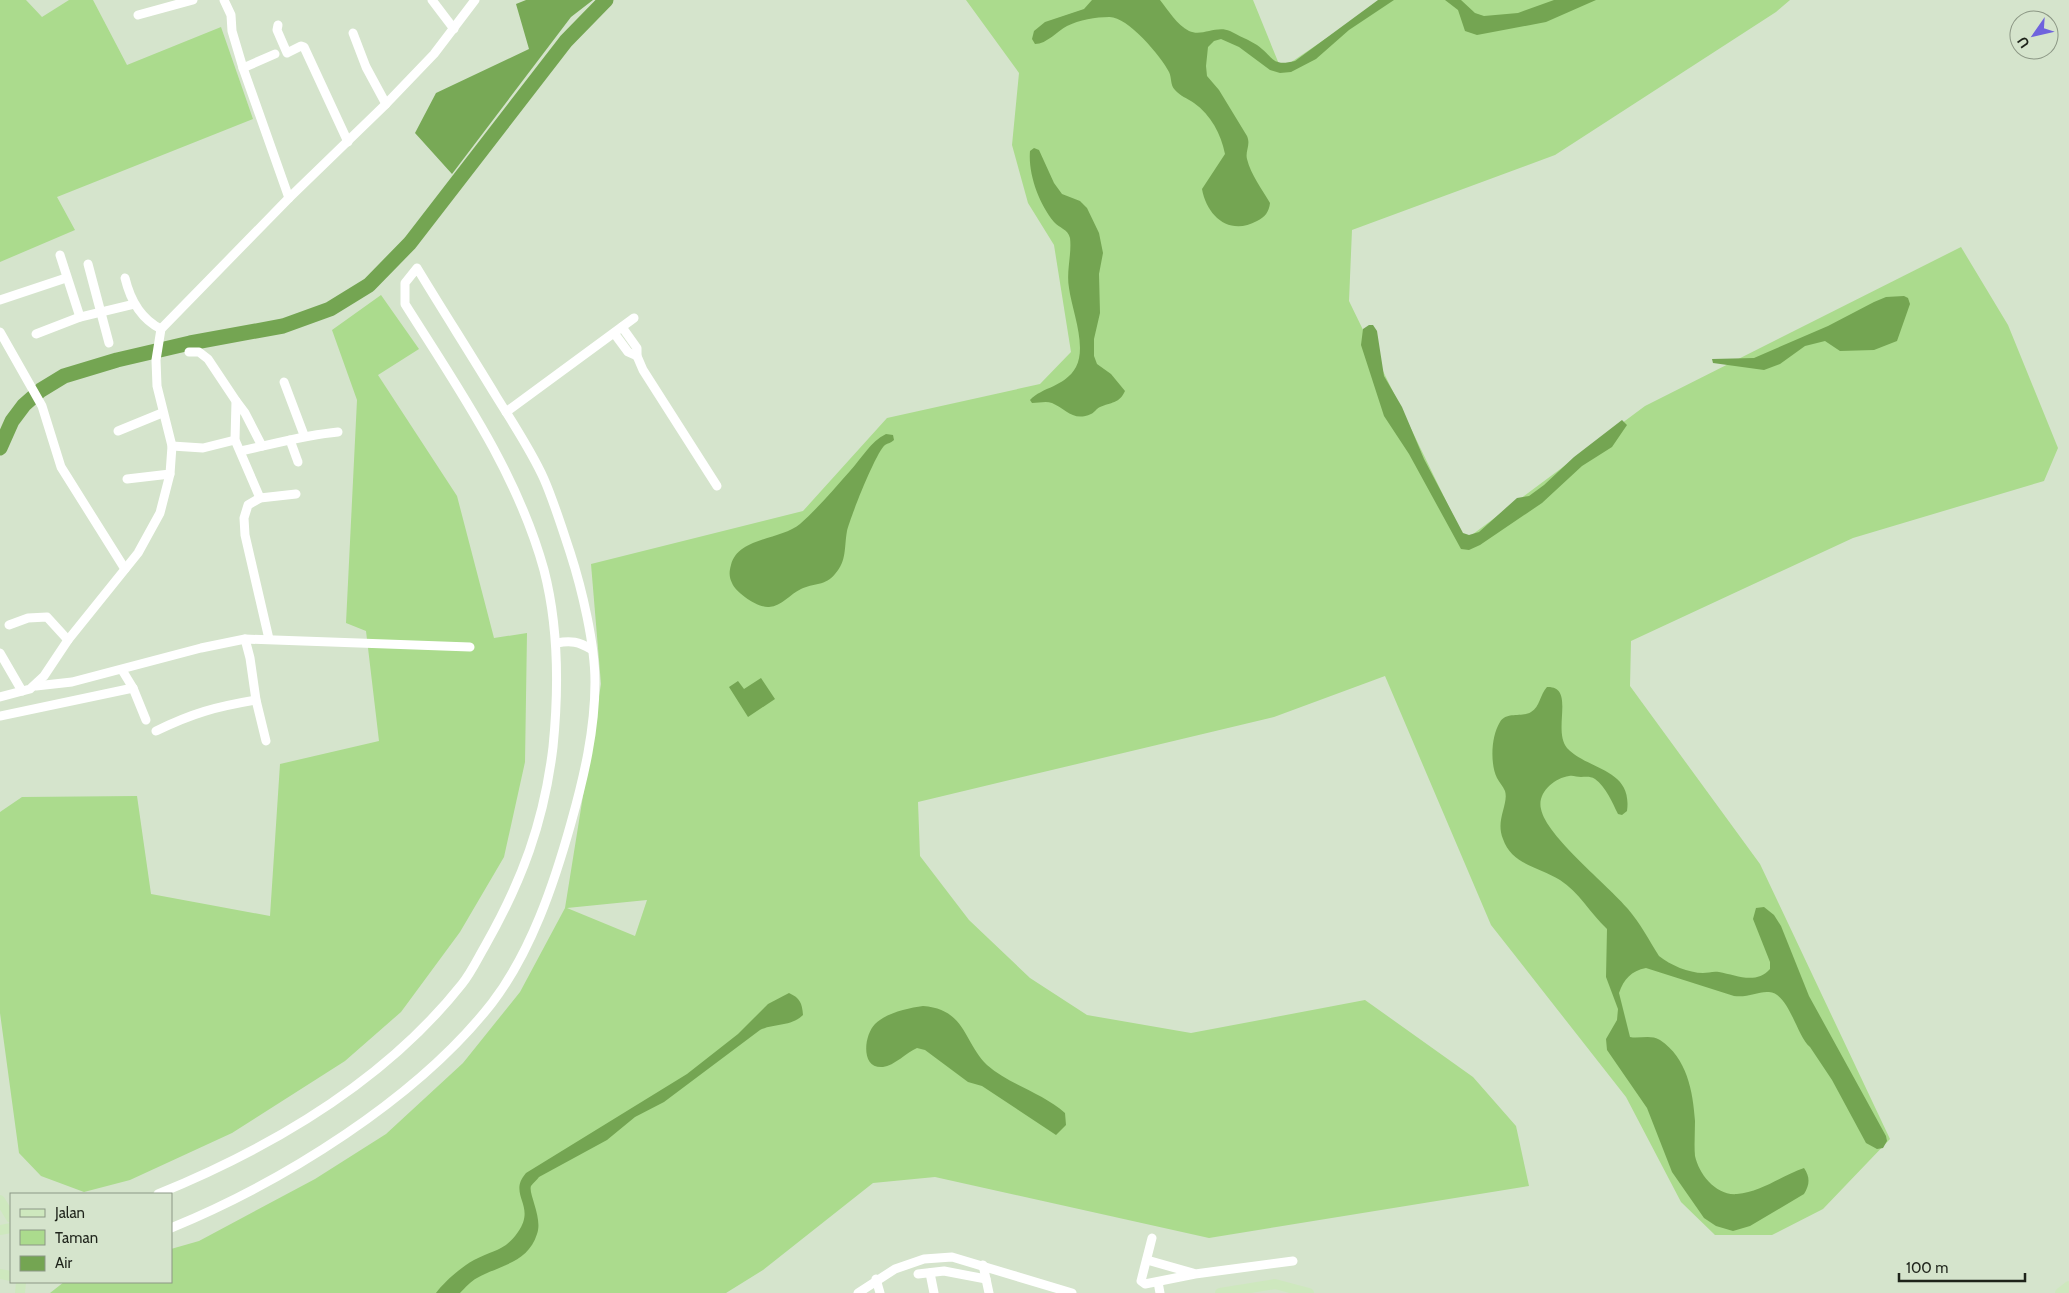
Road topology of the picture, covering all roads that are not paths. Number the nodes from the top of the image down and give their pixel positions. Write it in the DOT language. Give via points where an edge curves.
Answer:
graph roads {
  1 [pos="193,0"];
  2 [pos="224,0"];
  3 [pos="432,0"];
  4 [pos="474,0"];
  5 [pos="138,15"];
  6 [pos="278,26"];
  7 [pos="454,29"];
  8 [pos="353,33"];
  9 [pos="275,54"];
  10 [pos="243,68"];
  11 [pos="386,104"];
  12 [pos="348,142"];
  13 [pos="289,198"];
  14 [pos="60,255"];
  15 [pos="88,264"];
  16 [pos="66,278"];
  17 [pos="125,278"];
  18 [pos="0,300"];
  19 [pos="134,304"];
  20 [pos="102,312"];
  21 [pos="80,317"];
  22 [pos="634,318"];
  23 [pos="618,330"];
  24 [pos="160,331"];
  25 [pos="0,332"];
  26 [pos="36,334"];
  27 [pos="109,343"];
  28 [pos="189,352"];
  29 [pos="284,382"];
  30 [pos="236,401"];
  31 [pos="506,412"];
  32 [pos="162,413"];
  33 [pos="118,431"];
  34 [pos="338,432"];
  35 [pos="304,435"];
  36 [pos="235,440"];
  37 [pos="290,440"];
  38 [pos="172,446"];
  39 [pos="262,446"];
  40 [pos="241,451"];
  41 [pos="298,462"];
  42 [pos="170,474"];
  43 [pos="127,479"];
  44 [pos="717,486"];
  45 [pos="296,494"];
  46 [pos="260,498"];
  47 [pos="124,569"];
  48 [pos="9,625"];
  49 [pos="269,639"];
  50 [pos="68,640"];
  51 [pos="246,642"];
  52 [pos="557,643"];
  53 [pos="470,647"];
  54 [pos="591,649"];
  55 [pos="0,653"];
  56 [pos="127,678"];
  57 [pos="36,686"];
  58 [pos="22,691"];
  59 [pos="0,697"];
  60 [pos="256,700"];
  61 [pos="0,716"];
  62 [pos="146,720"];
  63 [pos="156,731"];
  64 [pos="266,741"];
  65 [pos="160,1193"];
  66 [pos="0,1200"];
  67 [pos="10,1216"];
  68 [pos="172,1228"];
  69 [pos="1152,1238"];
  70 [pos="1147,1260"];
  71 [pos="1293,1261"];
  72 [pos="983,1265"];
  73 [pos="930,1273"];
  74 [pos="918,1274"];
  75 [pos="1195,1274"];
  76 [pos="876,1279"];
  77 [pos="986,1279"];
  78 [pos="1158,1282"];
  79 [pos="2069,1286"];
  80 [pos="858,1293"];
  81 [pos="880,1293"];
  82 [pos="934,1293"];
  83 [pos="989,1293"];
  84 [pos="1072,1293"];
  85 [pos="1160,1293"];
  86 [pos="1220,1293"];
  87 [pos="1309,1293"];
  88 [pos="2060,1293"];
  1 -- 5 [label="street"];
  2 -- 10 [label="street" via="231,15 232,31"];
  3 -- 7 [label="street"];
  4 -- 7 [label="street"];
  6 -- 12 [label="street" via="287,52 304,47"];
  7 -- 11 [label="street"];
  8 -- 11 [label="street" via="366,67"];
  9 -- 10 [label="street"];
  10 -- 13 [label="street"];
  11 -- 12 [label="street"];
  12 -- 13 [label="street"];
  13 -- 24 [label="street"];
  14 -- 16 [label="street"];
  15 -- 20 [label="street"];
  16 -- 18 [label="street"];
  16 -- 21 [label="street"];
  17 -- 19 [label="street"];
  19 -- 20 [label="street"];
  19 -- 24 [label="street"];
  20 -- 21 [label="street"];
  20 -- 27 [label="street"];
  21 -- 26 [label="street"];
  22 -- 23 [label="street"];
  23 -- 31 [label="street"];
  23 -- 44 [label="street" via="628,352 637,356"];
  24 -- 32 [label="street" via="156,360"];
  25 -- 47 [label="street" via="42,406 61,467"];
  28 -- 30 [label="street" via="199,352 208,359"];
  29 -- 35 [label="street"];
  30 -- 36 [label="street"];
  30 -- 39 [label="street"];
  31 -- 52 [label="street" via="417,268 405,283 405,304 482,425 516,492 543,568"];
  31 -- 54 [label="street" via="543,477 570,554"];
  32 -- 33 [label="street"];
  32 -- 38 [label="street"];
  34 -- 35 [label="street"];
  35 -- 37 [label="street"];
  36 -- 38 [label="street" via="203,448"];
  36 -- 40 [label="street"];
  37 -- 39 [label="street"];
  37 -- 41 [label="street"];
  38 -- 42 [label="street"];
  39 -- 40 [label="street"];
  40 -- 46 [label="street"];
  42 -- 43 [label="street"];
  42 -- 47 [label="street" via="152,531"];
  45 -- 46 [label="street"];
  46 -- 49 [label="street" via="248,505 244,518 245,535"];
  47 -- 50 [label="street"];
  48 -- 50 [label="street" via="47,616"];
  49 -- 51 [label="street"];
  49 -- 53 [label="street"];
  50 -- 57 [label="street"];
  51 -- 56 [label="street" via="201,648"];
  51 -- 60 [label="street"];
  52 -- 54 [label="street" via="581,642"];
  52 -- 65 [label="street" via="557,708 549,776 532,849 504,913 464,982 421,1031 367,1077 285,1131 203,1176"];
  54 -- 68 [label="street" via="595,678 586,771 563,852 534,934 493,1001 443,1058 386,1105 301,1162 217,1209"];
  55 -- 58 [label="street"];
  56 -- 57 [label="street"];
  56 -- 61 [label="street"];
  56 -- 62 [label="street"];
  57 -- 58 [label="street"];
  58 -- 59 [label="street"];
  60 -- 63 [label="street" via="191,714"];
  60 -- 64 [label="street"];
  66 -- 67 [label="main road"];
  69 -- 70 [label="street"];
  70 -- 75 [label="street"];
  70 -- 78 [label="street" via="1141,1281 1145,1284"];
  71 -- 75 [label="street"];
  72 -- 76 [label="street" via="952,1257 924,1259"];
  72 -- 77 [label="street"];
  72 -- 84 [label="street"];
  73 -- 74 [label="street"];
  73 -- 77 [label="street" via="944,1271"];
  73 -- 82 [label="street"];
  75 -- 78 [label="street"];
  76 -- 80 [label="street"];
  76 -- 81 [label="street"];
  77 -- 83 [label="street"];
  78 -- 85 [label="street"];
  79 -- 88 [label="main road"];
  86 -- 87 [label="main road" via="1275,1284"];
}
